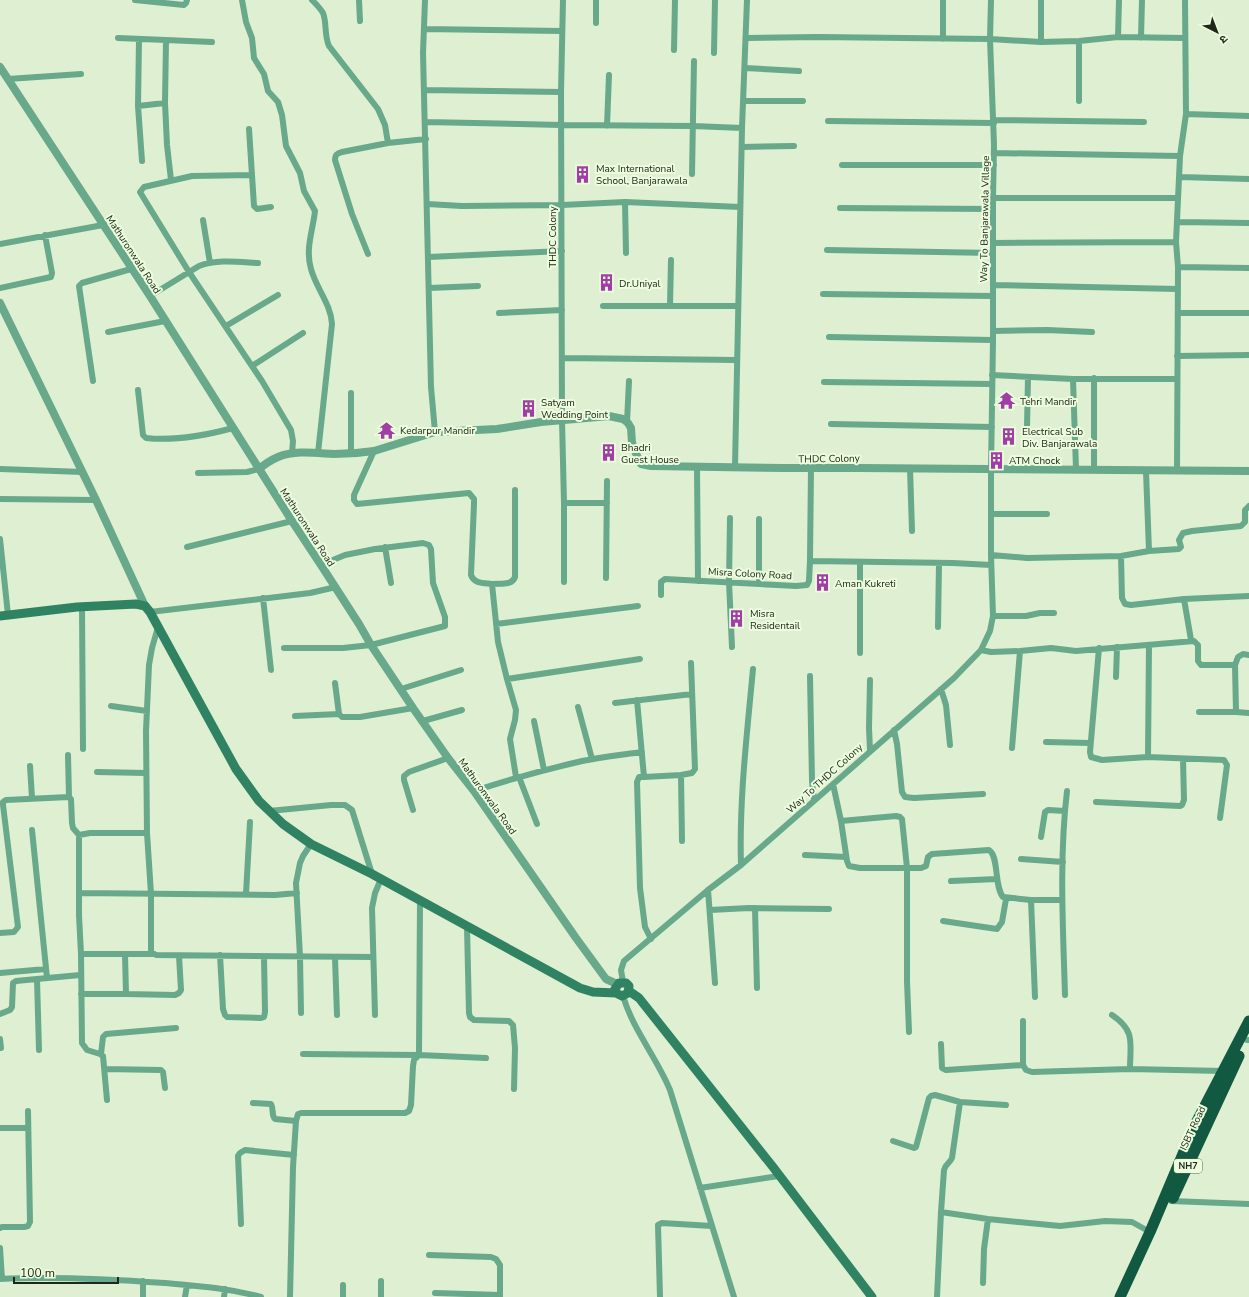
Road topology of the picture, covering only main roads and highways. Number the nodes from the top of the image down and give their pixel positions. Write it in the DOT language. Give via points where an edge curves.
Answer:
graph roads {
  1 [pos="4,616"];
  2 [pos="1249,1021"];
  3 [pos="1248,1038"];
  4 [pos="872,1297"];
  5 [pos="1120,1297"];
  6 [pos="1127,1297"];
  1 -- 4 [label="main road" via="136,604 147,609 236,768 268,812 312,844 580,988 593,992 622,989 639,998"];
  2 -- 5 [label="highway, NH7" via="1196,1122"];
  3 -- 6 [label="highway, ISBT Road / NH7"];
}
